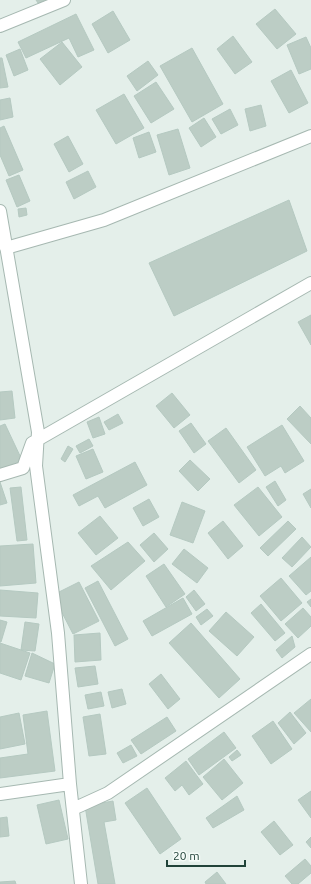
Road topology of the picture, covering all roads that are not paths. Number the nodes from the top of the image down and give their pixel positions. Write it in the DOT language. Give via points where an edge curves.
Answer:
graph roads {
  1 [pos="64,0"];
  2 [pos="0,26"];
  3 [pos="311,136"];
  4 [pos="0,211"];
  5 [pos="6,248"];
  6 [pos="311,283"];
  7 [pos="38,440"];
  8 [pos="0,475"];
  9 [pos="311,654"];
  10 [pos="70,784"];
  11 [pos="0,794"];
  12 [pos="73,809"];
  13 [pos="81,884"];
  1 -- 2 [label="street"];
  3 -- 5 [label="street" via="104,220"];
  4 -- 5 [label="street"];
  5 -- 7 [label="street"];
  6 -- 7 [label="street"];
  7 -- 8 [label="street" via="32,443 23,468"];
  7 -- 10 [label="street" via="36,466 58,633"];
  9 -- 12 [label="street" via="108,793"];
  10 -- 11 [label="street"];
  10 -- 12 [label="street"];
  12 -- 13 [label="street"];
}
